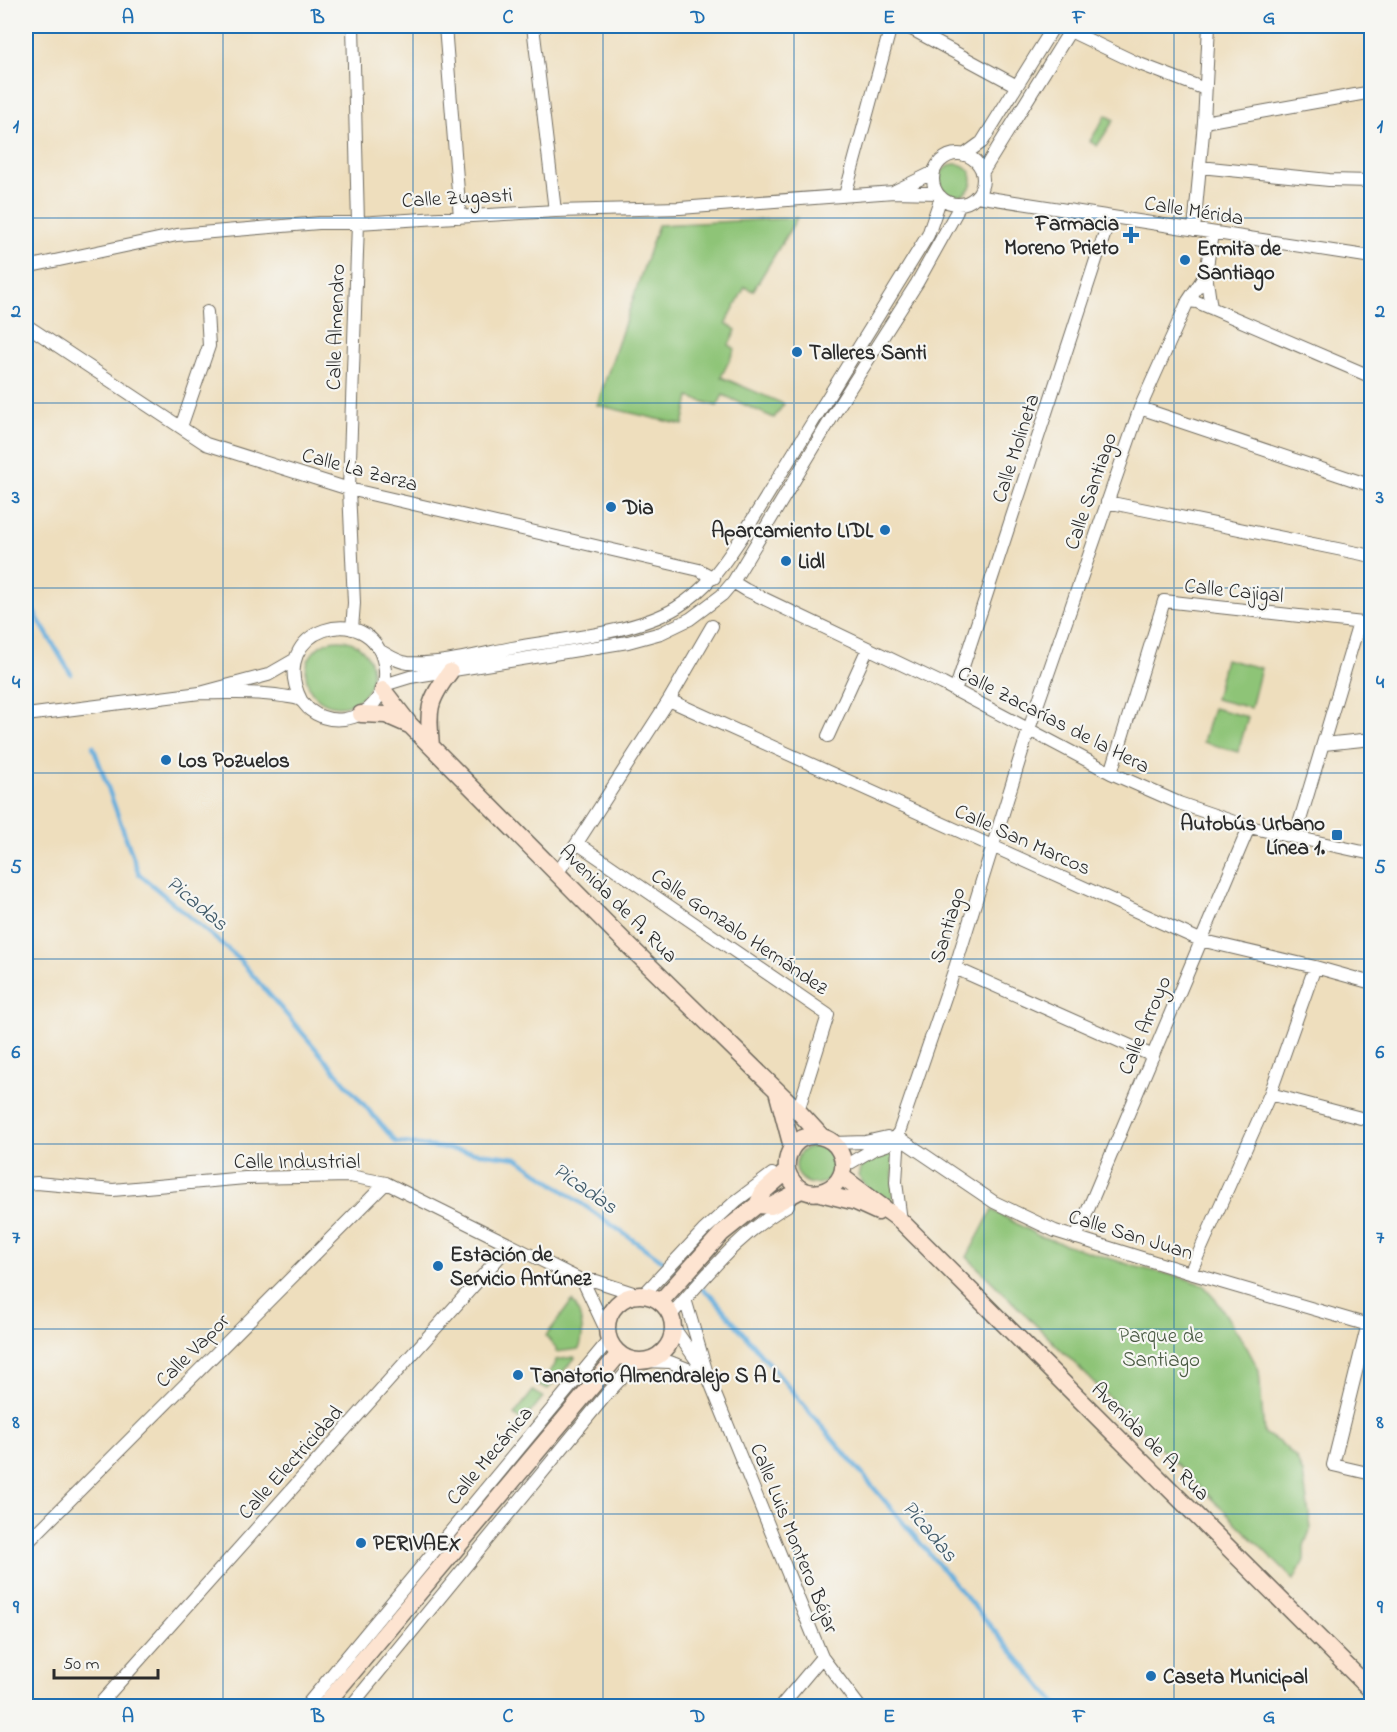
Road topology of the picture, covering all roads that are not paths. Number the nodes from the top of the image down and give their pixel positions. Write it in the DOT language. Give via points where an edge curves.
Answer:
graph roads {
  1 [pos="353,26"];
  2 [pos="446,26"];
  3 [pos="532,26"];
  4 [pos="891,26"];
  5 [pos="906,26"];
  6 [pos="1054,26"];
  7 [pos="1209,26"];
  8 [pos="1072,28"];
  9 [pos="1017,86"];
  10 [pos="1205,89"];
  11 [pos="1371,92"];
  12 [pos="1204,122"];
  13 [pos="964,155"];
  14 [pos="1200,167"];
  15 [pos="934,172"];
  16 [pos="982,173"];
  17 [pos="1371,181"];
  18 [pos="894,192"];
  19 [pos="845,195"];
  20 [pos="939,195"];
  21 [pos="976,196"];
  22 [pos="959,204"];
  23 [pos="555,211"];
  24 [pos="460,217"];
  25 [pos="1110,218"];
  26 [pos="358,223"];
  27 [pos="1194,230"];
  28 [pos="1212,233"];
  29 [pos="1371,256"];
  30 [pos="26,267"];
  31 [pos="1206,274"];
  32 [pos="1188,301"];
  33 [pos="1211,308"];
  34 [pos="207,312"];
  35 [pos="26,325"];
  36 [pos="1371,377"];
  37 [pos="1140,408"];
  38 [pos="181,427"];
  39 [pos="1371,486"];
  40 [pos="349,489"];
  41 [pos="1107,502"];
  42 [pos="1371,556"];
  43 [pos="714,578"];
  44 [pos="733,582"];
  45 [pos="1365,624"];
  46 [pos="712,626"];
  47 [pos="352,629"];
  48 [pos="868,648"];
  49 [pos="379,650"];
  50 [pos="294,660"];
  51 [pos="450,672"];
  52 [pos="383,688"];
  53 [pos="955,691"];
  54 [pos="200,693"];
  55 [pos="301,700"];
  56 [pos="669,700"];
  57 [pos="361,714"];
  58 [pos="26,715"];
  59 [pos="410,725"];
  60 [pos="1029,729"];
  61 [pos="828,736"];
  62 [pos="1371,739"];
  63 [pos="1324,744"];
  64 [pos="431,746"];
  65 [pos="1111,773"];
  66 [pos="1249,827"];
  67 [pos="1295,837"];
  68 [pos="577,843"];
  69 [pos="992,847"];
  70 [pos="1371,854"];
  71 [pos="557,874"];
  72 [pos="1200,940"];
  73 [pos="1316,967"];
  74 [pos="955,968"];
  75 [pos="1371,983"];
  76 [pos="1153,1056"];
  77 [pos="777,1090"];
  78 [pos="1270,1094"];
  79 [pos="798,1111"];
  80 [pos="1371,1121"];
  81 [pos="898,1135"];
  82 [pos="827,1139"];
  83 [pos="788,1159"];
  84 [pos="842,1171"];
  85 [pos="386,1183"];
  86 [pos="26,1184"];
  87 [pos="811,1192"];
  88 [pos="757,1205"];
  89 [pos="901,1221"];
  90 [pos="1076,1238"];
  91 [pos="510,1245"];
  92 [pos="1190,1273"];
  93 [pos="583,1281"];
  94 [pos="687,1281"];
  95 [pos="640,1294"];
  96 [pos="1371,1307"];
  97 [pos="669,1314"];
  98 [pos="1370,1325"];
  99 [pos="608,1336"];
  100 [pos="619,1354"];
  101 [pos="640,1361"];
  102 [pos="708,1377"];
  103 [pos="1371,1474"];
  104 [pos="26,1544"];
  105 [pos="822,1657"];
  106 [pos="1371,1691"];
  107 [pos="98,1707"];
  108 [pos="306,1707"];
  109 [pos="324,1707"];
  110 [pos="351,1707"];
  111 [pos="781,1707"];
  112 [pos="859,1707"];
  1 -- 26 [label="street, Calle Almendro"];
  2 -- 24 [label="street"];
  3 -- 23 [label="street"];
  4 -- 19 [label="street"];
  5 -- 9 [label="street"];
  6 -- 9 [label="street"];
  7 -- 10 [label="street"];
  8 -- 10 [label="street" via="1137,63"];
  8 -- 16 [label="street"];
  9 -- 13 [label="street" via="982,142"];
  10 -- 12 [label="street"];
  11 -- 12 [label="street"];
  12 -- 14 [label="street"];
  13 -- 15 [label="street" via="949,156"];
  13 -- 16 [label="street"];
  14 -- 17 [label="street"];
  14 -- 27 [label="street"];
  15 -- 18 [label="street, Calle Zugasti"];
  15 -- 20 [label="street"];
  16 -- 21 [label="street"];
  18 -- 19 [label="street, Calle Zugasti"];
  18 -- 20 [label="street, Calle Zugasti"];
  19 -- 23 [label="street, Calle Zugasti" via="680,208"];
  20 -- 22 [label="street"];
  20 -- 43 [label="street" via="928,235"];
  21 -- 22 [label="street"];
  21 -- 25 [label="street, Calle Mérida"];
  22 -- 44 [label="street" via="917,283"];
  23 -- 24 [label="street, Calle Zugasti"];
  24 -- 26 [label="street, Calle Zugasti"];
  25 -- 27 [label="street, Calle Mérida"];
  25 -- 53 [label="street, Calle Molineta"];
  26 -- 30 [label="street, Calle Zugasti" via="177,235"];
  26 -- 40 [label="street, Calle Almendro"];
  27 -- 28 [label="street, Calle Mérida"];
  28 -- 29 [label="street, Calle Mérida"];
  28 -- 31 [label="street, Calle Santiago"];
  31 -- 32 [label="street, Calle Santiago"];
  31 -- 33 [label="street, Calle Santiago"];
  32 -- 33 [label="street"];
  32 -- 37 [label="street, Calle Santiago"];
  33 -- 36 [label="street"];
  34 -- 38 [label="street" via="209,346"];
  35 -- 38 [label="street, Calle La Zarza"];
  37 -- 39 [label="street"];
  37 -- 41 [label="street, Calle Santiago"];
  38 -- 40 [label="street, Calle La Zarza" via="206,444"];
  40 -- 43 [label="street, Calle La Zarza" via="699,570"];
  40 -- 47 [label="street, Calle Almendro"];
  41 -- 42 [label="street"];
  41 -- 60 [label="street, Calle Santiago"];
  43 -- 49 [label="street" via="675,609 633,626 448,660 408,663"];
  44 -- 48 [label="street, Calle Zacarías de la Hera"];
  44 -- 51 [label="street" via="690,619 661,633"];
  45 -- 63 [label="street"];
  45 -- 65 [label="street, Calle Cajigal" via="1164,601"];
  46 -- 56 [label="street"];
  47 -- 49 [label="street" via="363,633"];
  47 -- 50 [label="street" via="328,628 317,632 307,639"];
  48 -- 53 [label="street, Calle Zacarías de la Hera"];
  48 -- 61 [label="street"];
  49 -- 52 [label="street" via="384,661"];
  50 -- 54 [label="street" via="268,675"];
  50 -- 55 [label="street" via="294,687"];
  51 -- 52 [label="street" via="410,677"];
  51 -- 64 [label="street" via="432,698 428,714"];
  52 -- 57 [label="street" via="371,707"];
  52 -- 59 [label="street, Avenida de A. Rua"];
  53 -- 60 [label="street, Calle Zacarías de la Hera"];
  54 -- 55 [label="street" via="279,695"];
  54 -- 58 [label="street"];
  55 -- 57 [label="street" via="310,710 328,718 348,719"];
  56 -- 68 [label="street"];
  56 -- 69 [label="street, Calle San Marcos"];
  57 -- 59 [label="street, Avenida de A. Rua" via="386,715"];
  59 -- 64 [label="street, Avenida de A. Rua"];
  60 -- 65 [label="street, Calle Zacarías de la Hera"];
  60 -- 69 [label="street, Santiago"];
  62 -- 63 [label="street"];
  63 -- 67 [label="street"];
  64 -- 71 [label="street, Avenida de A. Rua"];
  65 -- 66 [label="street, Calle Zacarías de la Hera" via="1179,803"];
  66 -- 67 [label="street, Calle Zacarías de la Hera"];
  66 -- 72 [label="street, Calle Arroyo"];
  67 -- 70 [label="street, Calle Zacarías de la Hera"];
  68 -- 71 [label="street"];
  68 -- 79 [label="street, Calle Gonzalo Hernández" via="828,1015"];
  69 -- 72 [label="street, Calle San Marcos"];
  69 -- 74 [label="street, Santiago"];
  71 -- 77 [label="street, Avenida de A. Rua"];
  72 -- 73 [label="street, Calle San Marcos"];
  72 -- 76 [label="street, Calle Arroyo"];
  73 -- 75 [label="street, Calle San Marcos"];
  73 -- 78 [label="street"];
  74 -- 76 [label="street"];
  74 -- 81 [label="street, Santiago"];
  76 -- 90 [label="street, Calle Arroyo"];
  77 -- 79 [label="street, Avenida de A. Rua"];
  77 -- 83 [label="street"];
  78 -- 80 [label="street"];
  78 -- 92 [label="street"];
  79 -- 82 [label="street, Avenida de A. Rua"];
  81 -- 82 [label="street" via="865,1142"];
  81 -- 84 [label="street"];
  81 -- 89 [label="street, Santiago" via="896,1174"];
  81 -- 90 [label="street, Calle San Juan" via="993,1202"];
  82 -- 83 [label="street" via="805,1137"];
  82 -- 84 [label="street" via="843,1158"];
  83 -- 87 [label="street" via="794,1185"];
  83 -- 88 [label="street"];
  83 -- 94 [label="street" via="711,1223"];
  84 -- 87 [label="street" via="836,1184"];
  84 -- 89 [label="street, Avenida de A. Rua"];
  85 -- 86 [label="street, Calle Industrial" via="350,1176 245,1178 113,1190"];
  85 -- 91 [label="street, Calle Industrial"];
  85 -- 104 [label="street, Calle Vapor"];
  87 -- 88 [label="street" via="771,1206"];
  87 -- 89 [label="street, Avenida de A. Rua" via="856,1202"];
  87 -- 94 [label="street" via="749,1231"];
  88 -- 94 [label="street" via="722,1233"];
  89 -- 106 [label="street, Avenida de A. Rua"];
  90 -- 92 [label="street, Calle San Juan"];
  91 -- 93 [label="street, Calle Industrial"];
  91 -- 107 [label="street, Calle Electricidad"];
  92 -- 98 [label="street, Calle San Juan"];
  93 -- 95 [label="street, Calle Industrial"];
  93 -- 99 [label="street"];
  94 -- 95 [label="street" via="663,1273"];
  94 -- 97 [label="street"];
  94 -- 102 [label="street, Calle Luis Montero Béjar"];
  95 -- 97 [label="street"];
  95 -- 99 [label="street" via="617,1303 611,1311"];
  96 -- 98 [label="street"];
  97 -- 101 [label="street" via="670,1343 666,1350"];
  97 -- 102 [label="street, Calle Luis Montero Béjar"];
  98 -- 103 [label="street" via="1333,1465"];
  99 -- 100 [label="street"];
  99 -- 108 [label="street, Calle Mecánica"];
  100 -- 101 [label="street"];
  100 -- 109 [label="street"];
  101 -- 102 [label="street" via="670,1362"];
  101 -- 110 [label="street" via="598,1404"];
  102 -- 105 [label="street, Calle Luis Montero Béjar"];
  105 -- 111 [label="street"];
  105 -- 112 [label="street, Calle Luis Montero Béjar"];
}
